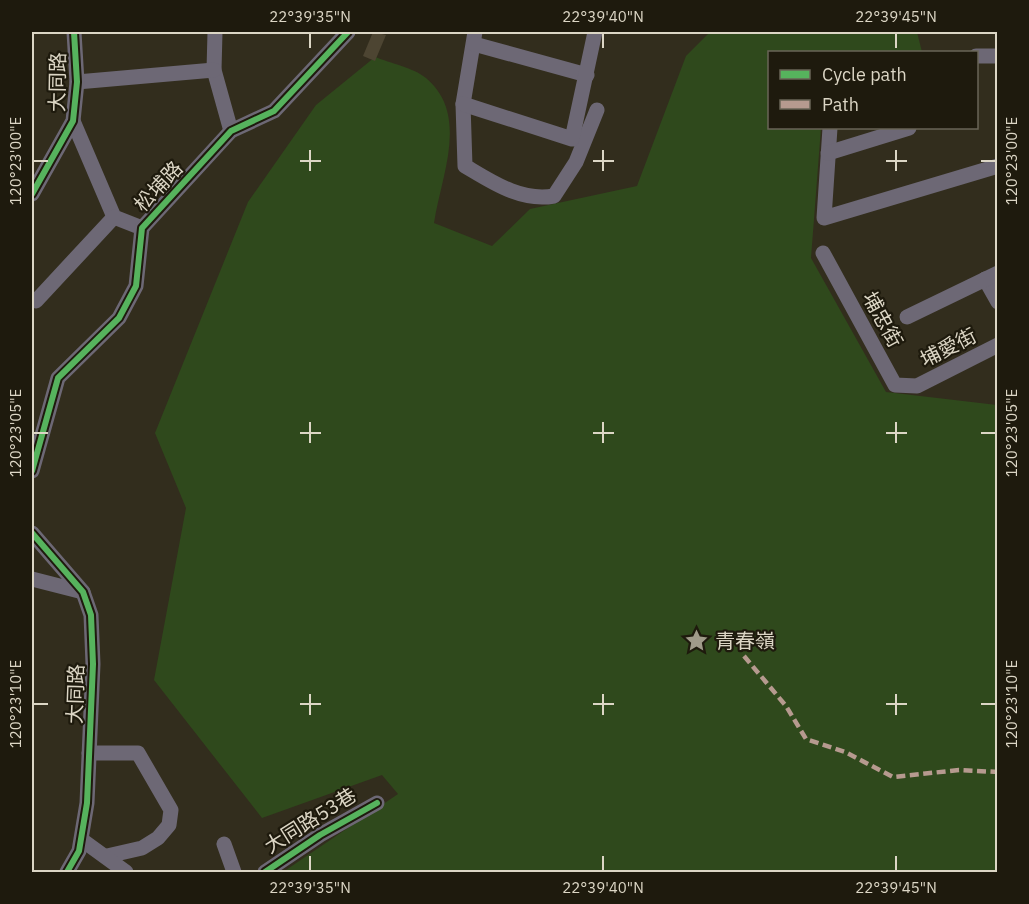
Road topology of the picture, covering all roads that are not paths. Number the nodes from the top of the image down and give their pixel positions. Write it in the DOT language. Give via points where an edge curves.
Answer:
graph roads {
  1 [pos="74,32"];
  2 [pos="215,32"];
  3 [pos="348,32"];
  4 [pos="595,32"];
  5 [pos="475,38"];
  6 [pos="998,56"];
  7 [pos="978,57"];
  8 [pos="214,70"];
  9 [pos="586,75"];
  10 [pos="77,82"];
  11 [pos="463,105"];
  12 [pos="597,110"];
  13 [pos="73,121"];
  14 [pos="830,129"];
  15 [pos="906,129"];
  16 [pos="231,132"];
  17 [pos="828,153"];
  18 [pos="998,166"];
  19 [pos="32,194"];
  20 [pos="114,217"];
  21 [pos="142,228"];
  22 [pos="823,253"];
  23 [pos="991,276"];
  24 [pos="36,301"];
  25 [pos="998,302"];
  26 [pos="907,317"];
  27 [pos="998,345"];
  28 [pos="917,386"];
  29 [pos="32,471"];
  30 [pos="32,533"];
  31 [pos="32,579"];
  32 [pos="83,592"];
  33 [pos="89,753"];
  34 [pos="377,803"];
  35 [pos="82,840"];
  36 [pos="224,844"];
  37 [pos="106,856"];
  38 [pos="67,873"];
  39 [pos="126,873"];
  40 [pos="234,873"];
  41 [pos="265,873"];
  1 -- 10 [label="street, 大同路"];
  2 -- 8 [label="street"];
  3 -- 16 [label="street, 松埔路" via="274,111"];
  4 -- 9 [label="street"];
  5 -- 9 [label="street"];
  5 -- 11 [label="street"];
  6 -- 7 [label="street"];
  8 -- 10 [label="street"];
  8 -- 16 [label="street"];
  9 -- 11 [label="street" via="572,139"];
  10 -- 13 [label="street, 大同路"];
  11 -- 12 [label="street" via="465,166 503,189 544,198 554,196 576,162"];
  13 -- 19 [label="street, 大同路"];
  13 -- 20 [label="street"];
  14 -- 17 [label="street"];
  15 -- 17 [label="street"];
  16 -- 21 [label="street, 松埔路"];
  17 -- 18 [label="street" via="824,218"];
  20 -- 21 [label="street"];
  20 -- 24 [label="street"];
  21 -- 29 [label="street, 松埔路" via="136,286 119,318 58,378"];
  22 -- 28 [label="street, 埔忠街" via="895,385"];
  23 -- 25 [label="street"];
  23 -- 26 [label="street"];
  27 -- 28 [label="street, 埔愛街"];
  30 -- 32 [label="street, 大同路"];
  31 -- 32 [label="street"];
  32 -- 33 [label="street, 大同路" via="91,615 93,664"];
  33 -- 35 [label="street, 大同路"];
  33 -- 37 [label="street" via="138,753 171,810 169,825 158,838 142,849"];
  34 -- 41 [label="street, 大同路53巷" via="320,835"];
  35 -- 37 [label="street"];
  35 -- 38 [label="street, 大同路"];
  36 -- 40 [label="street"];
  37 -- 39 [label="street"];
}
